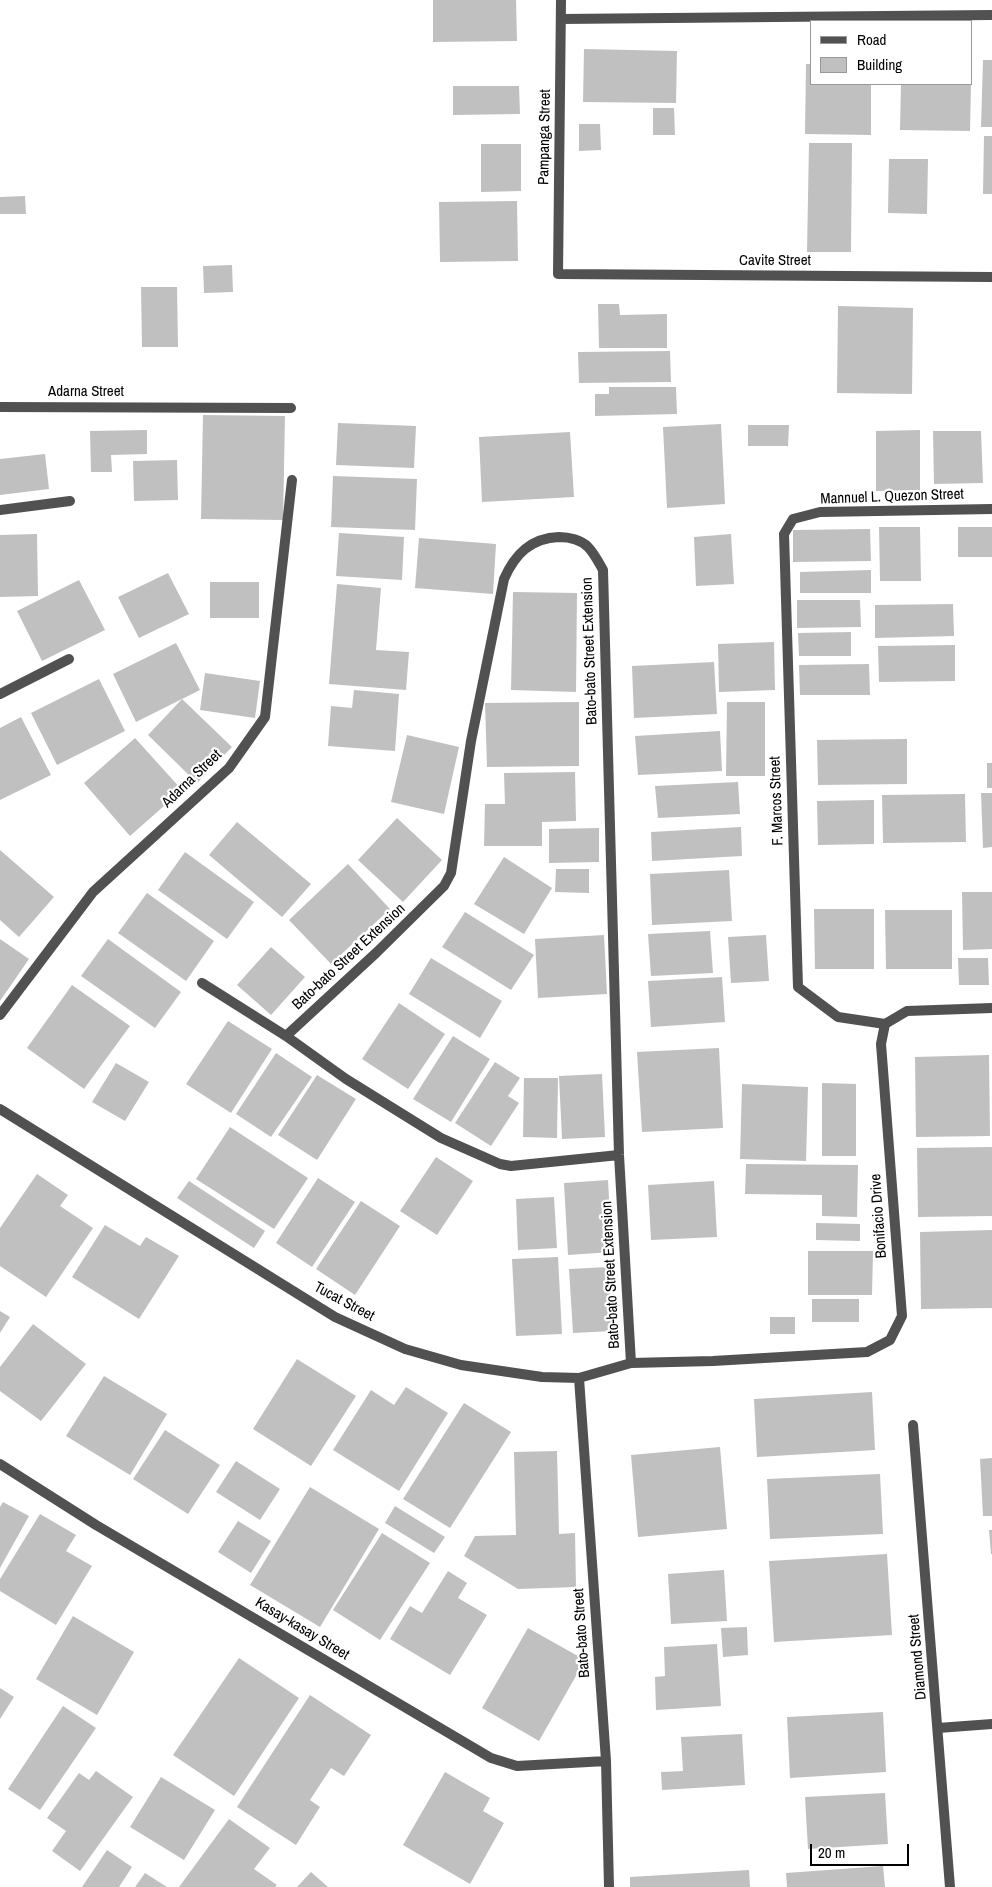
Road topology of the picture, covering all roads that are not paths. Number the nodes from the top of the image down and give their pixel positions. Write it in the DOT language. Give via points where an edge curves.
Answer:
graph roads {
  1 [pos="561,0"];
  2 [pos="992,15"];
  3 [pos="561,19"];
  4 [pos="558,274"];
  5 [pos="992,277"];
  6 [pos="0,407"];
  7 [pos="291,408"];
  8 [pos="292,480"];
  9 [pos="70,501"];
  10 [pos="992,509"];
  11 [pos="0,510"];
  12 [pos="794,519"];
  13 [pos="69,659"];
  14 [pos="0,694"];
  15 [pos="202,983"];
  16 [pos="992,1008"];
  17 [pos="0,1015"];
  18 [pos="885,1024"];
  19 [pos="286,1036"];
  20 [pos="0,1108"];
  21 [pos="619,1155"];
  22 [pos="719,1360"];
  23 [pos="631,1363"];
  24 [pos="579,1378"];
  25 [pos="914,1425"];
  26 [pos="0,1464"];
  27 [pos="992,1724"];
  28 [pos="938,1728"];
  29 [pos="606,1761"];
  30 [pos="609,1887"];
  31 [pos="950,1887"];
  1 -- 3 [label="street, Pampanga Street"];
  2 -- 3 [label="street"];
  3 -- 4 [label="street, Pampanga Street"];
  4 -- 5 [label="street, Cavite Street"];
  6 -- 7 [label="street, Adarna Street"];
  8 -- 17 [label="street, Adarna Street" via="264,717 229,768 93,892"];
  9 -- 11 [label="street"];
  10 -- 12 [label="street, Mannuel L. Quezon Street" via="820,512"];
  12 -- 18 [label="street, F. Marcos Street" via="784,534 798,987 838,1017"];
  13 -- 14 [label="street"];
  15 -- 19 [label="street"];
  16 -- 18 [label="street" via="907,1011"];
  18 -- 22 [label="street, Bonifacio Drive" via="881,1044 902,1316 890,1340 867,1352"];
  19 -- 21 [label="street" via="346,1079 441,1138 500,1164 511,1166"];
  19 -- 21 [label="street, Bato-bato Street Extension" via="376,953 444,886 452,873 471,741 504,579 511,563 524,549 545,538 569,537 587,546 603,570"];
  20 -- 24 [label="street, Tucat Street" via="335,1317 405,1349 460,1365 542,1377"];
  21 -- 23 [label="street, Bato-bato Street Extension"];
  22 -- 23 [label="street, Tucat Street"];
  23 -- 24 [label="street, Tucat Street"];
  24 -- 29 [label="street, Bato-bato Street"];
  25 -- 28 [label="street, Diamond Street"];
  26 -- 29 [label="street, Kasay-kasay Street" via="96,1525 491,1758 517,1766"];
  27 -- 28 [label="street"];
  28 -- 31 [label="street, Diamond Street"];
  29 -- 30 [label="street, Bato-bato Street"];
}
